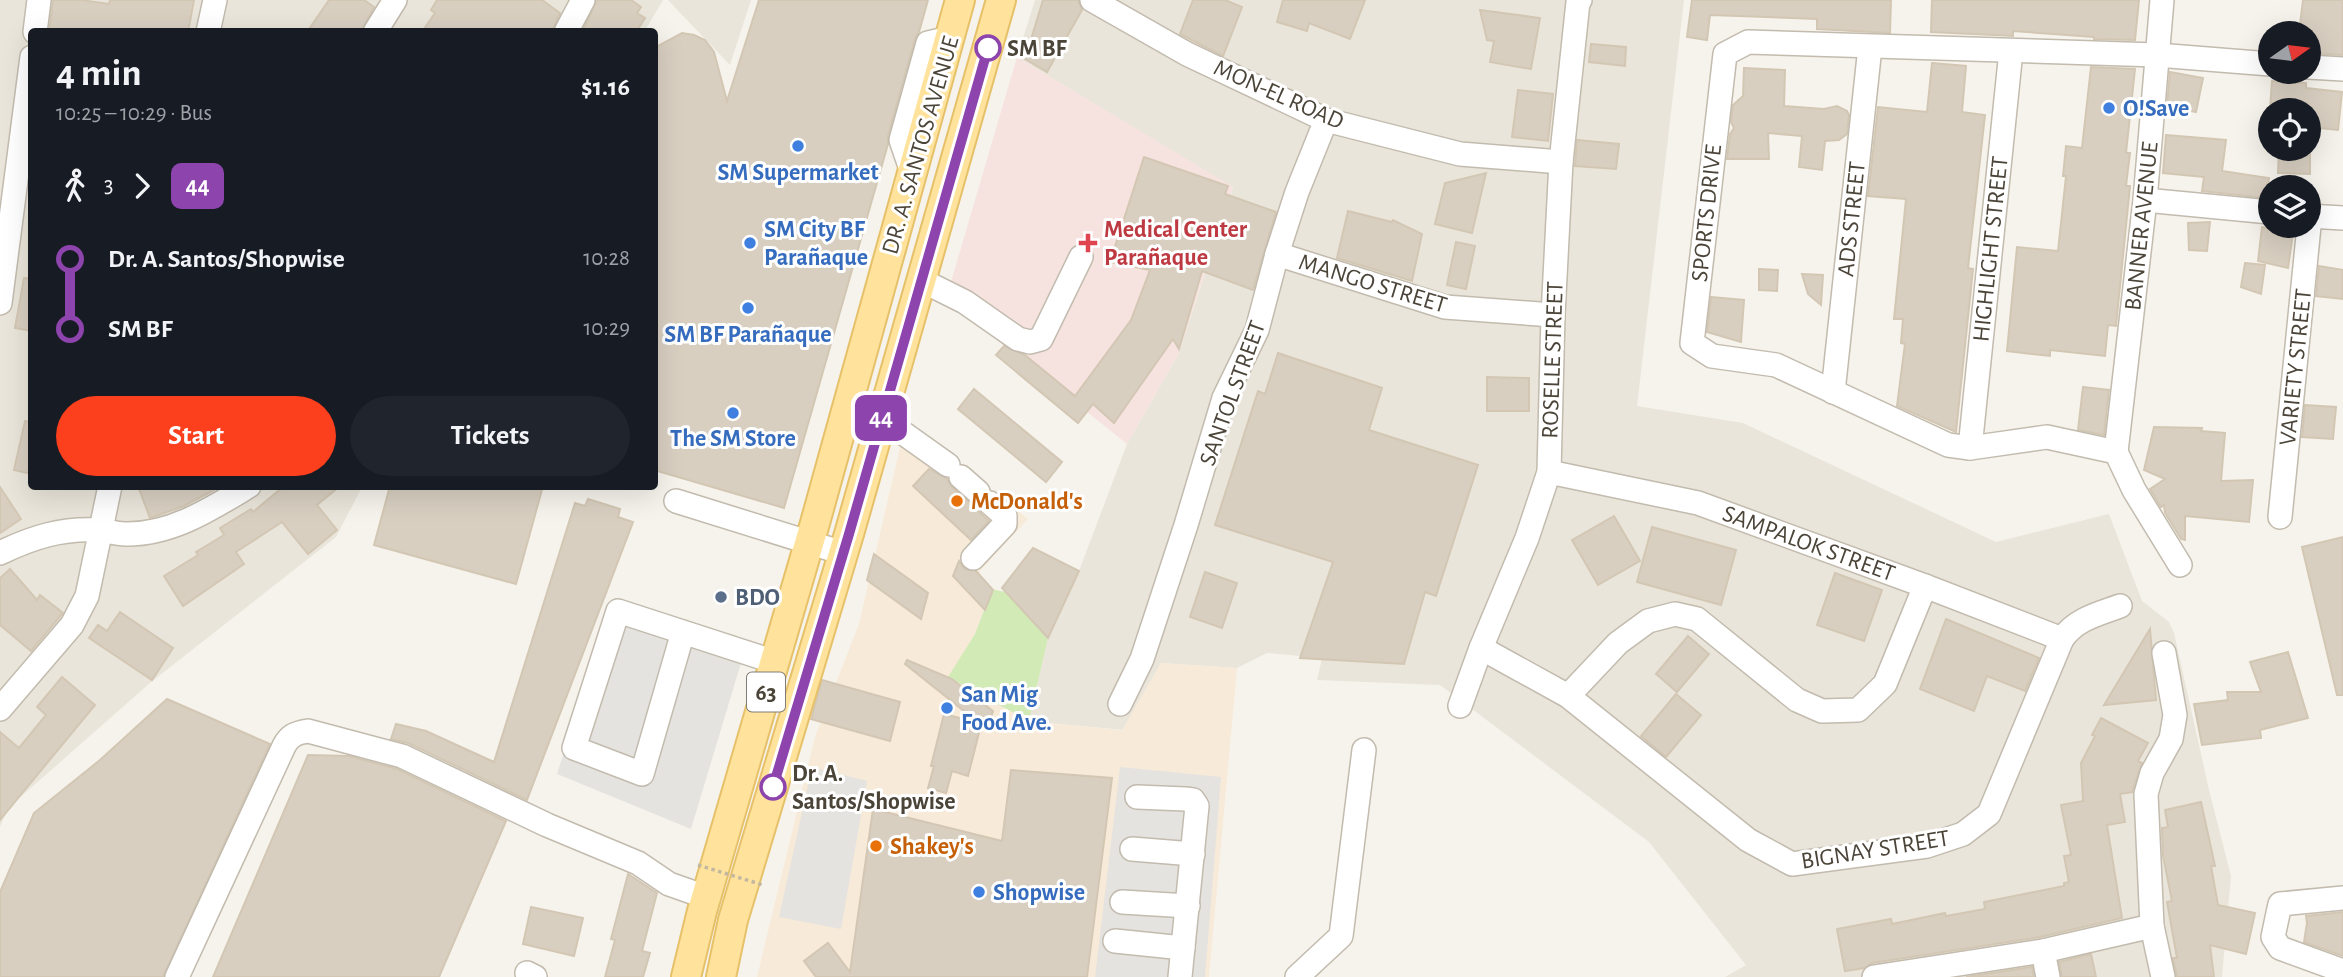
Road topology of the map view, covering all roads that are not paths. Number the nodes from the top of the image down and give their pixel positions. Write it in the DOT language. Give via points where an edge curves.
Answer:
graph roads {
  1 [pos="39,0"];
  2 [pos="215,0"];
  3 [pos="396,0"];
  4 [pos="583,0"];
  5 [pos="960,0"];
  6 [pos="1001,0"];
  7 [pos="1093,0"];
  8 [pos="2162,0"];
  9 [pos="1576,1"];
  10 [pos="36,28"];
  11 [pos="209,28"];
  12 [pos="378,28"];
  13 [pos="568,28"];
  14 [pos="1870,47"];
  15 [pos="2011,51"];
  16 [pos="2157,55"];
  17 [pos="2258,63"];
  18 [pos="2321,67"];
  19 [pos="2343,69"];
  20 [pos="28,88"];
  21 [pos="1326,120"];
  22 [pos="1561,162"];
  23 [pos="2145,200"];
  24 [pos="2258,211"];
  25 [pos="2321,217"];
  26 [pos="2343,218"];
  27 [pos="2307,238"];
  28 [pos="1277,254"];
  29 [pos="1081,257"];
  30 [pos="921,280"];
  31 [pos="0,303"];
  32 [pos="1553,315"];
  33 [pos="1833,392"];
  34 [pos="881,418"];
  35 [pos="1970,448"];
  36 [pos="2116,452"];
  37 [pos="1549,472"];
  38 [pos="109,490"];
  39 [pos="242,490"];
  40 [pos="676,501"];
  41 [pos="2280,517"];
  42 [pos="101,530"];
  43 [pos="809,541"];
  44 [pos="0,553"];
  45 [pos="843,553"];
  46 [pos="973,558"];
  47 [pos="2180,565"];
  48 [pos="1926,586"];
  49 [pos="2120,606"];
  50 [pos="683,632"];
  51 [pos="2062,639"];
  52 [pos="1480,648"];
  53 [pos="2164,653"];
  54 [pos="775,662"];
  55 [pos="1568,696"];
  56 [pos="1120,704"];
  57 [pos="1460,705"];
  58 [pos="0,709"];
  59 [pos="1364,750"];
  60 [pos="1137,797"];
  61 [pos="1132,849"];
  62 [pos="1193,854"];
  63 [pos="706,897"];
  64 [pos="2343,898"];
  65 [pos="1122,902"];
  66 [pos="1188,906"];
  67 [pos="2152,926"];
  68 [pos="1115,941"];
  69 [pos="1182,948"];
  70 [pos="2043,951"];
  71 [pos="2343,971"];
  72 [pos="1939,972"];
  73 [pos="177,977"];
  74 [pos="686,977"];
  75 [pos="721,977"];
  76 [pos="1180,977"];
  77 [pos="1297,977"];
  78 [pos="1874,977"];
  79 [pos="2048,977"];
  80 [pos="2163,977"];
  1 -- 10 [label="street"];
  2 -- 11 [label="street"];
  3 -- 12 [label="street"];
  4 -- 13 [label="street"];
  5 -- 43 [label="main road, DR. A. SANTOS AVENUE / 63"];
  6 -- 30 [label="main road, DR. A. SANTOS AVENUE / 63"];
  7 -- 21 [label="street, MON-EL ROAD" via="1187,54"];
  8 -- 16 [label="street, BANNER AVENUE"];
  9 -- 22 [label="street, ROSELLE STREET"];
  14 -- 15 [label="street, SPORTS DRIVE"];
  14 -- 33 [label="street, ADS STREET"];
  14 -- 33 [label="street, SPORTS DRIVE" via="1748,42 1725,54 1692,343 1712,356 1776,365"];
  15 -- 16 [label="street, SPORTS DRIVE"];
  15 -- 35 [label="street, HIGHLIGHT STREET"];
  16 -- 17 [label="street, SPORTS DRIVE"];
  16 -- 23 [label="street, BANNER AVENUE"];
  18 -- 19 [label="street"];
  20 -- 31 [label="street"];
  21 -- 22 [label="street, MON-EL ROAD" via="1460,154"];
  21 -- 28 [label="street, SANTOL STREET"];
  22 -- 32 [label="street, ROSELLE STREET"];
  23 -- 24 [label="street"];
  23 -- 36 [label="street, BANNER AVENUE"];
  25 -- 26 [label="street"];
  27 -- 41 [label="street, VARIETY STREET"];
  28 -- 32 [label="street, MANGO STREET" via="1445,307"];
  28 -- 56 [label="street, SANTOL STREET" via="1257,330 1224,398 1142,659"];
  29 -- 30 [label="street" via="1041,339 1030,342"];
  30 -- 34 [label="main road, DR. A. SANTOS AVENUE / 63"];
  32 -- 37 [label="street, ROSELLE STREET"];
  33 -- 35 [label="street, SPORTS DRIVE" via="1948,445"];
  34 -- 45 [label="main road, DR. A. SANTOS AVENUE / 63"];
  34 -- 46 [label="street" via="1005,516 1005,524"];
  35 -- 36 [label="street, SPORTS DRIVE" via="2047,437"];
  36 -- 47 [label="street"];
  37 -- 48 [label="street, SAMPALOK STREET" via="1698,503"];
  37 -- 52 [label="street, ROSELLE STREET" via="1527,538"];
  38 -- 42 [label="street"];
  39 -- 42 [label="street" via="184,523 124,534"];
  40 -- 43 [label="street"];
  42 -- 44 [label="street" via="53,532"];
  42 -- 58 [label="street" via="87,596 72,625"];
  43 -- 45 [label="street"];
  43 -- 54 [label="main road, DR. A. SANTOS AVENUE / 63"];
  45 -- 75 [label="main road, DR. A. SANTOS AVENUE / 63" via="733,920"];
  48 -- 51 [label="street, SAMPALOK STREET"];
  48 -- 55 [label="street" via="1885,684 1858,710 1822,711 1797,701 1697,619 1675,614 1648,621 1618,643"];
  49 -- 51 [label="street, BIGNAY STREET" via="2082,620"];
  50 -- 50 [label="street" via="618,611 574,748 642,774"];
  50 -- 54 [label="street"];
  51 -- 55 [label="street, BIGNAY STREET" via="1989,814 1963,834 1927,846 1792,864 1748,840"];
  52 -- 55 [label="street, BIGNAY STREET"];
  52 -- 57 [label="street, ROSELLE STREET"];
  53 -- 67 [label="street" via="2175,715 2171,739 2146,794"];
  54 -- 63 [label="main road, DR. A. SANTOS AVENUE / 63"];
  59 -- 77 [label="street" via="1341,936"];
  60 -- 62 [label="street" via="1193,800 1197,806"];
  61 -- 62 [label="street"];
  62 -- 66 [label="street"];
  63 -- 73 [label="street" via="669,884 638,863 402,756 308,731 297,733 285,746"];
  63 -- 74 [label="main road, DR. A. SANTOS AVENUE / 63"];
  64 -- 71 [label="street" via="2280,904 2273,937 2280,948"];
  65 -- 66 [label="street"];
  66 -- 69 [label="street"];
  67 -- 70 [label="street"];
  67 -- 80 [label="street"];
  68 -- 69 [label="street"];
  69 -- 76 [label="street"];
  70 -- 72 [label="street"];
  70 -- 79 [label="street"];
  72 -- 78 [label="street"];
}
